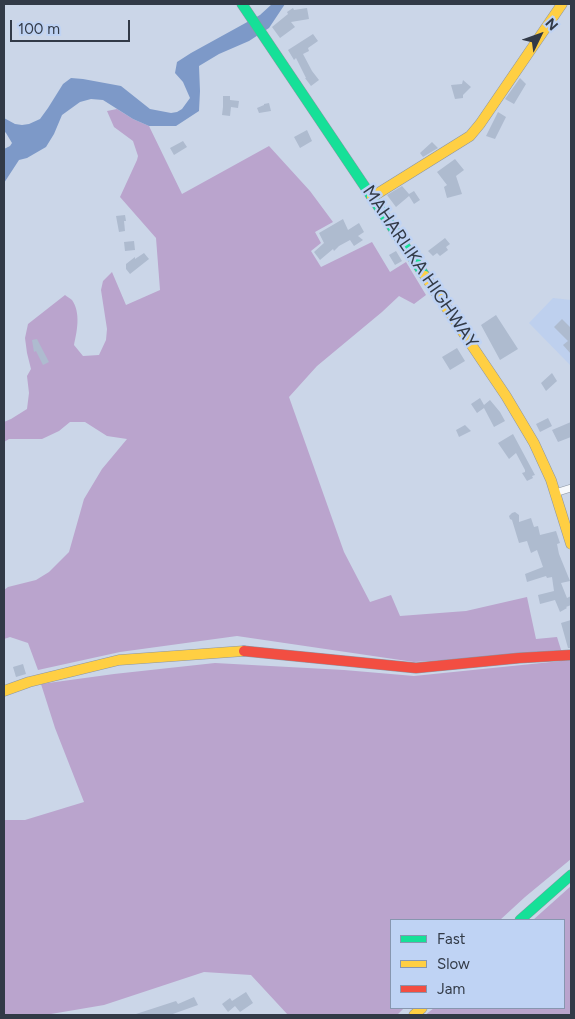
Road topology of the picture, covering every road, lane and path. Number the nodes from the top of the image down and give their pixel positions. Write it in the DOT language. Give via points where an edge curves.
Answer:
graph roads {
  1 [pos="242,4"];
  2 [pos="562,4"];
  3 [pos="372,197"];
  4 [pos="571,488"];
  5 [pos="555,493"];
  6 [pos="571,544"];
  7 [pos="571,655"];
  8 [pos="4,691"];
  9 [pos="571,875"];
  10 [pos="521,919"];
  1 -- 3 [label="main road, MAHARLIKA HIGHWAY"];
  2 -- 3 [label="main road" via="470,136"];
  3 -- 5 [label="main road, MAHARLIKA HIGHWAY" via="530,434"];
  4 -- 5 [label="street"];
  5 -- 6 [label="main road, MAHARLIKA HIGHWAY"];
  7 -- 8 [label="main road" via="416,668 242,651 119,660"];
  9 -- 10 [label="main road"];
}
